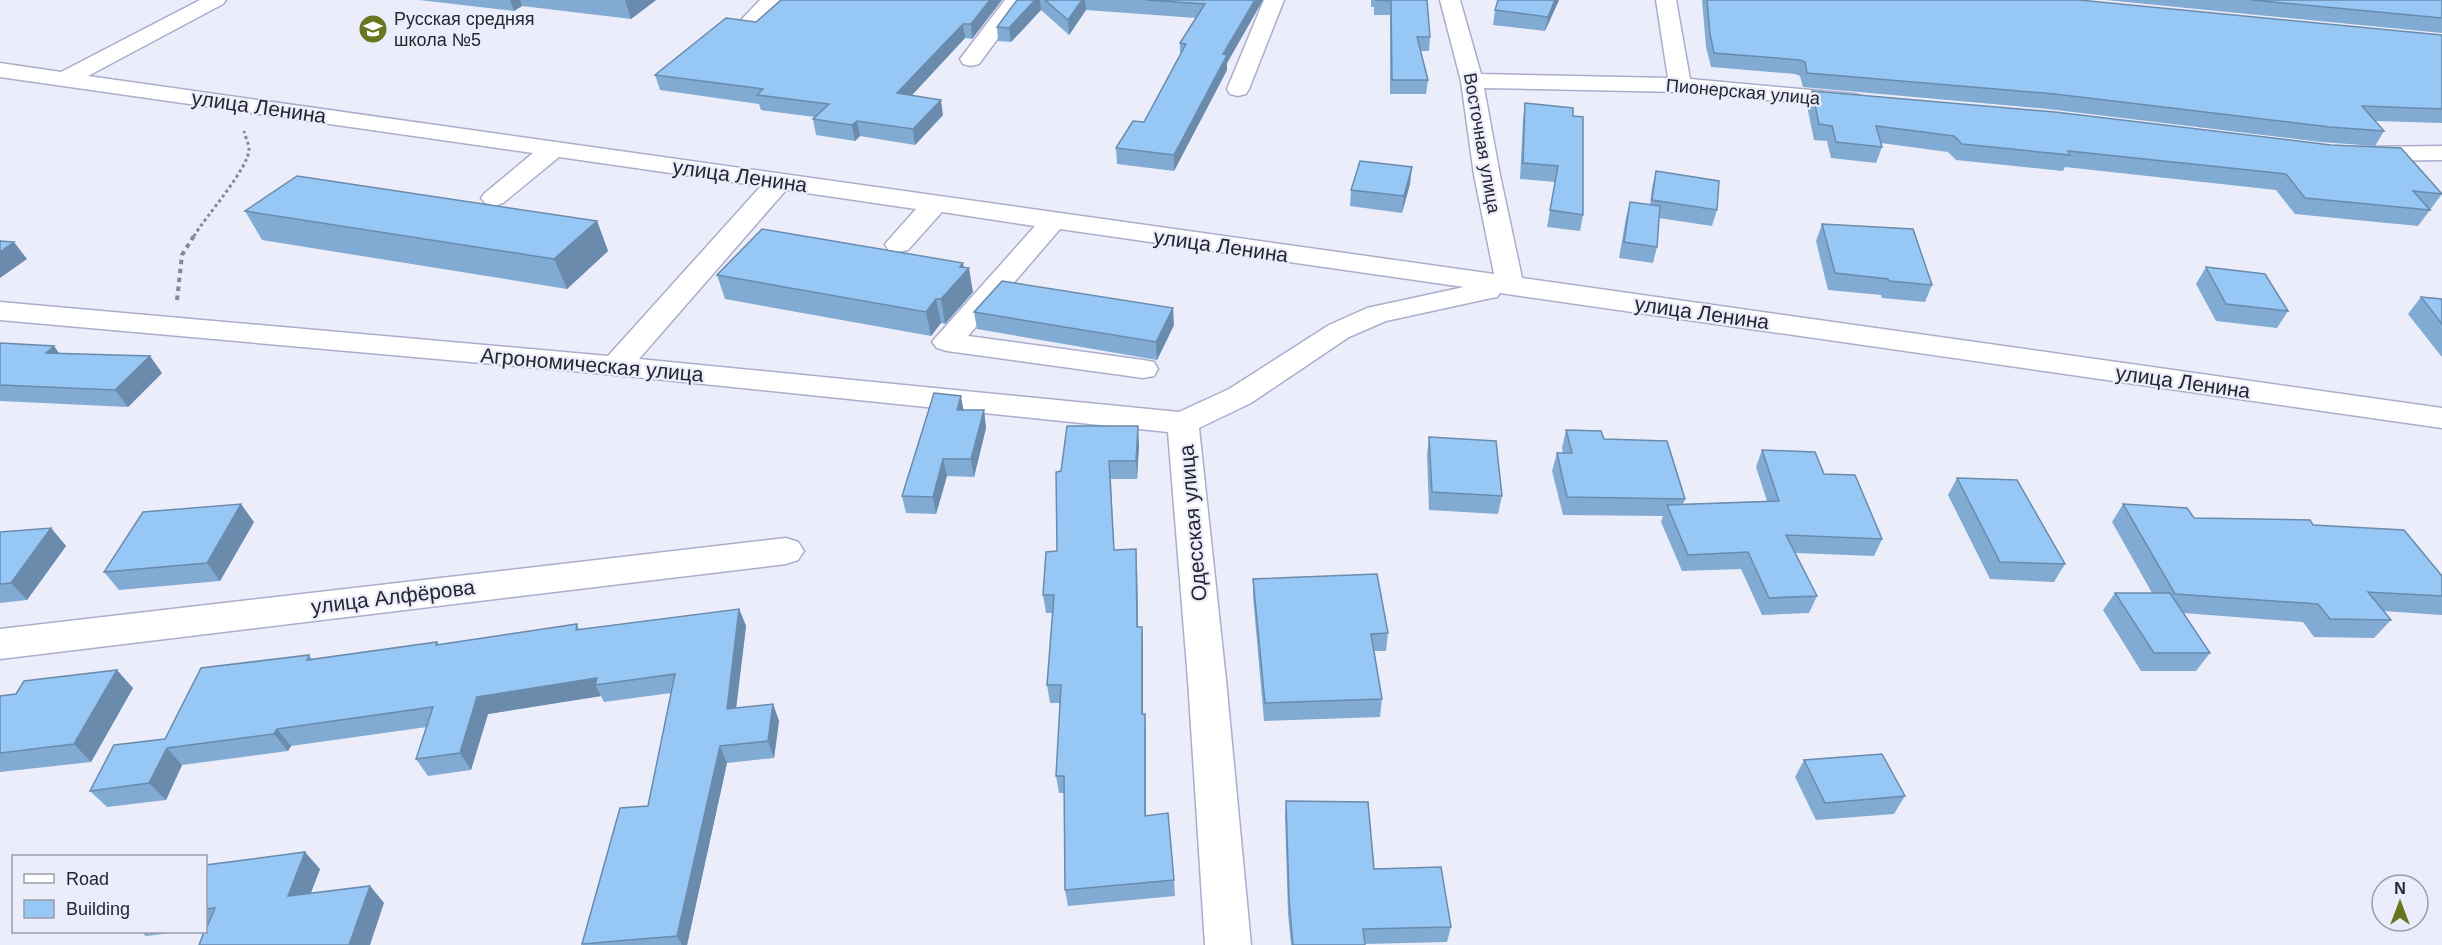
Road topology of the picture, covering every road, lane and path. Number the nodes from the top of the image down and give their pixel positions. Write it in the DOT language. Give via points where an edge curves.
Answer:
graph roads {
  1 [pos="216,0"];
  2 [pos="772,0"];
  3 [pos="1016,0"];
  4 [pos="1275,0"];
  5 [pos="1450,0"];
  6 [pos="1666,0"];
  7 [pos="748,23"];
  8 [pos="971,58"];
  9 [pos="0,70"];
  10 [pos="64,79"];
  11 [pos="1472,81"];
  12 [pos="1680,86"];
  13 [pos="1238,89"];
  14 [pos="1882,104"];
  15 [pos="254,106"];
  16 [pos="555,148"];
  17 [pos="2342,153"];
  18 [pos="2442,153"];
  19 [pos="778,183"];
  20 [pos="494,198"];
  21 [pos="936,203"];
  22 [pos="1052,222"];
  23 [pos="898,244"];
  24 [pos="1510,286"];
  25 [pos="0,310"];
  26 [pos="177,326"];
  27 [pos="616,366"];
  28 [pos="1143,369"];
  29 [pos="2442,418"];
  30 [pos="1184,423"];
  31 [pos="786,551"];
  32 [pos="0,644"];
  33 [pos="1228,945"];
  1 -- 10 [label="street"];
  2 -- 7 [label="street"];
  3 -- 8 [label="street"];
  4 -- 13 [label="street"];
  5 -- 11 [label="street, Восточная улица"];
  6 -- 12 [label="street"];
  9 -- 10 [label="street, улица Ленина"];
  10 -- 15 [label="street, улица Ленина"];
  11 -- 12 [label="street, Пионерская улица"];
  11 -- 24 [label="street, Восточная улица" via="1486,175"];
  12 -- 14 [label="street, Пионерская улица"];
  15 -- 16 [label="street, улица Ленина"];
  15 -- 26 [label="path" via="243,126 249,149 243,169 207,214 182,255"];
  16 -- 19 [label="street, улица Ленина"];
  16 -- 20 [label="street"];
  17 -- 18 [label="street"];
  19 -- 21 [label="street, улица Ленина"];
  19 -- 27 [label="street"];
  21 -- 22 [label="street, улица Ленина"];
  21 -- 23 [label="street"];
  22 -- 24 [label="street, улица Ленина"];
  22 -- 28 [label="street" via="947,342"];
  24 -- 29 [label="street, улица Ленина"];
  24 -- 30 [label="street, Одесская улица" via="1377,314 1339,331 1240,396"];
  25 -- 26 [label="street, Агрономическая улица"];
  26 -- 27 [label="street, Агрономическая улица"];
  27 -- 30 [label="street, Агрономическая улица"];
  30 -- 33 [label="street, Одесская улица"];
  31 -- 32 [label="street, улица Алфёрова"];
}
